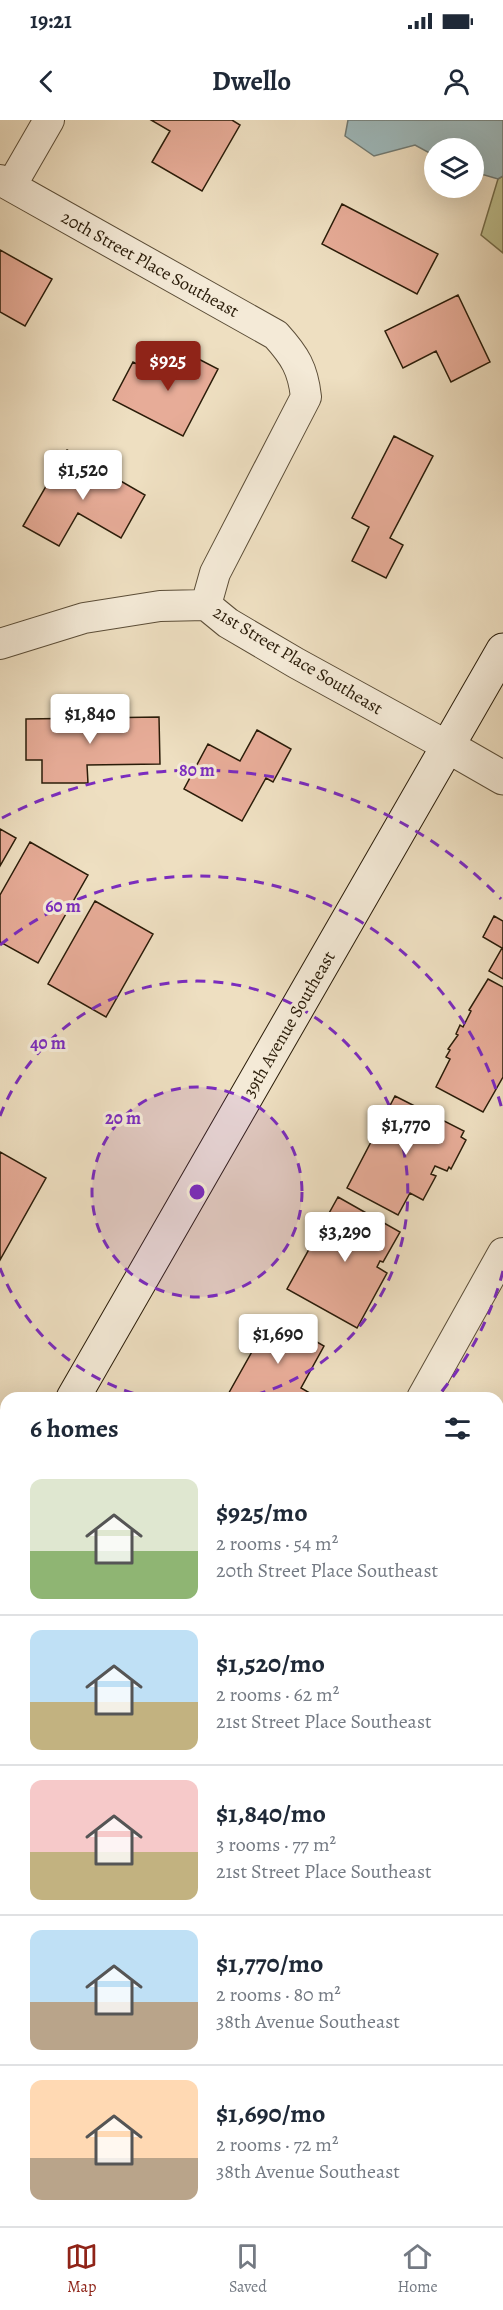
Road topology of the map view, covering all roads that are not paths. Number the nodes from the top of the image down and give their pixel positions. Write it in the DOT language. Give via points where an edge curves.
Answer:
graph roads {
  1 [pos="49,120"];
  2 [pos="6,183"];
  3 [pos="206,605"];
  4 [pos="0,644"];
  5 [pos="503,650"];
  6 [pos="449,747"];
  7 [pos="503,778"];
  8 [pos="503,1253"];
  9 [pos="76,1392"];
  10 [pos="425,1392"];
  1 -- 2 [label="street"];
  2 -- 3 [label="street, 20th Street Place Southeast" via="276,335 294,355 304,377 306,397 215,573"];
  3 -- 4 [label="street, 21st Street Place Southeast" via="160,606 84,618"];
  3 -- 6 [label="street, 21st Street Place Southeast" via="228,623 296,663"];
  5 -- 6 [label="main road, 39th Avenue Southeast"];
  6 -- 7 [label="main road"];
  6 -- 9 [label="main road, 39th Avenue Southeast"];
  8 -- 10 [label="street"];
}
